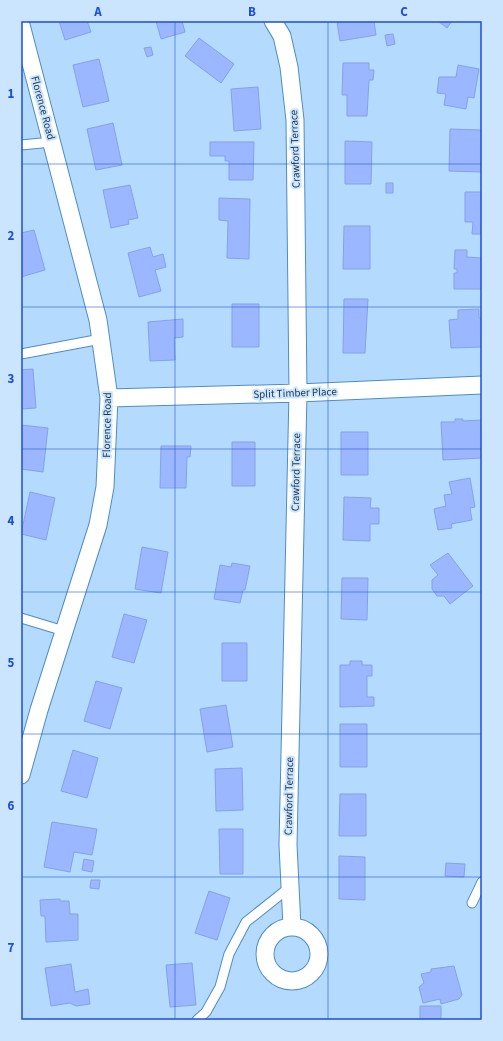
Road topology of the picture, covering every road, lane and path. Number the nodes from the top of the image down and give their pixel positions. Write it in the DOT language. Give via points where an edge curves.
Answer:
graph roads {
  1 [pos="274,21"];
  2 [pos="21,25"];
  3 [pos="52,142"];
  4 [pos="21,145"];
  5 [pos="101,339"];
  6 [pos="21,354"];
  7 [pos="482,385"];
  8 [pos="298,393"];
  9 [pos="109,398"];
  10 [pos="21,618"];
  11 [pos="64,631"];
  12 [pos="21,774"];
  13 [pos="482,882"];
  14 [pos="290,887"];
  15 [pos="472,903"];
  16 [pos="292,927"];
  17 [pos="197,1020"];
  1 -- 8 [label="street, Crawford Terrace" via="282,36 289,67 295,120"];
  2 -- 3 [label="street, Florence Road"];
  3 -- 4 [label="lane"];
  3 -- 5 [label="street, Florence Road"];
  5 -- 6 [label="lane"];
  5 -- 9 [label="street, Florence Road"];
  7 -- 8 [label="street, Split Timber Place"];
  8 -- 9 [label="street, Split Timber Place"];
  8 -- 14 [label="street, Crawford Terrace" via="288,845"];
  9 -- 11 [label="street, Florence Road" via="105,487 100,518"];
  10 -- 11 [label="lane"];
  11 -- 12 [label="street, Florence Road"];
  13 -- 15 [label="lane"];
  14 -- 16 [label="street, Crawford Terrace"];
  14 -- 17 [label="lane" via="246,922 229,954 220,987 206,1012"];
}
